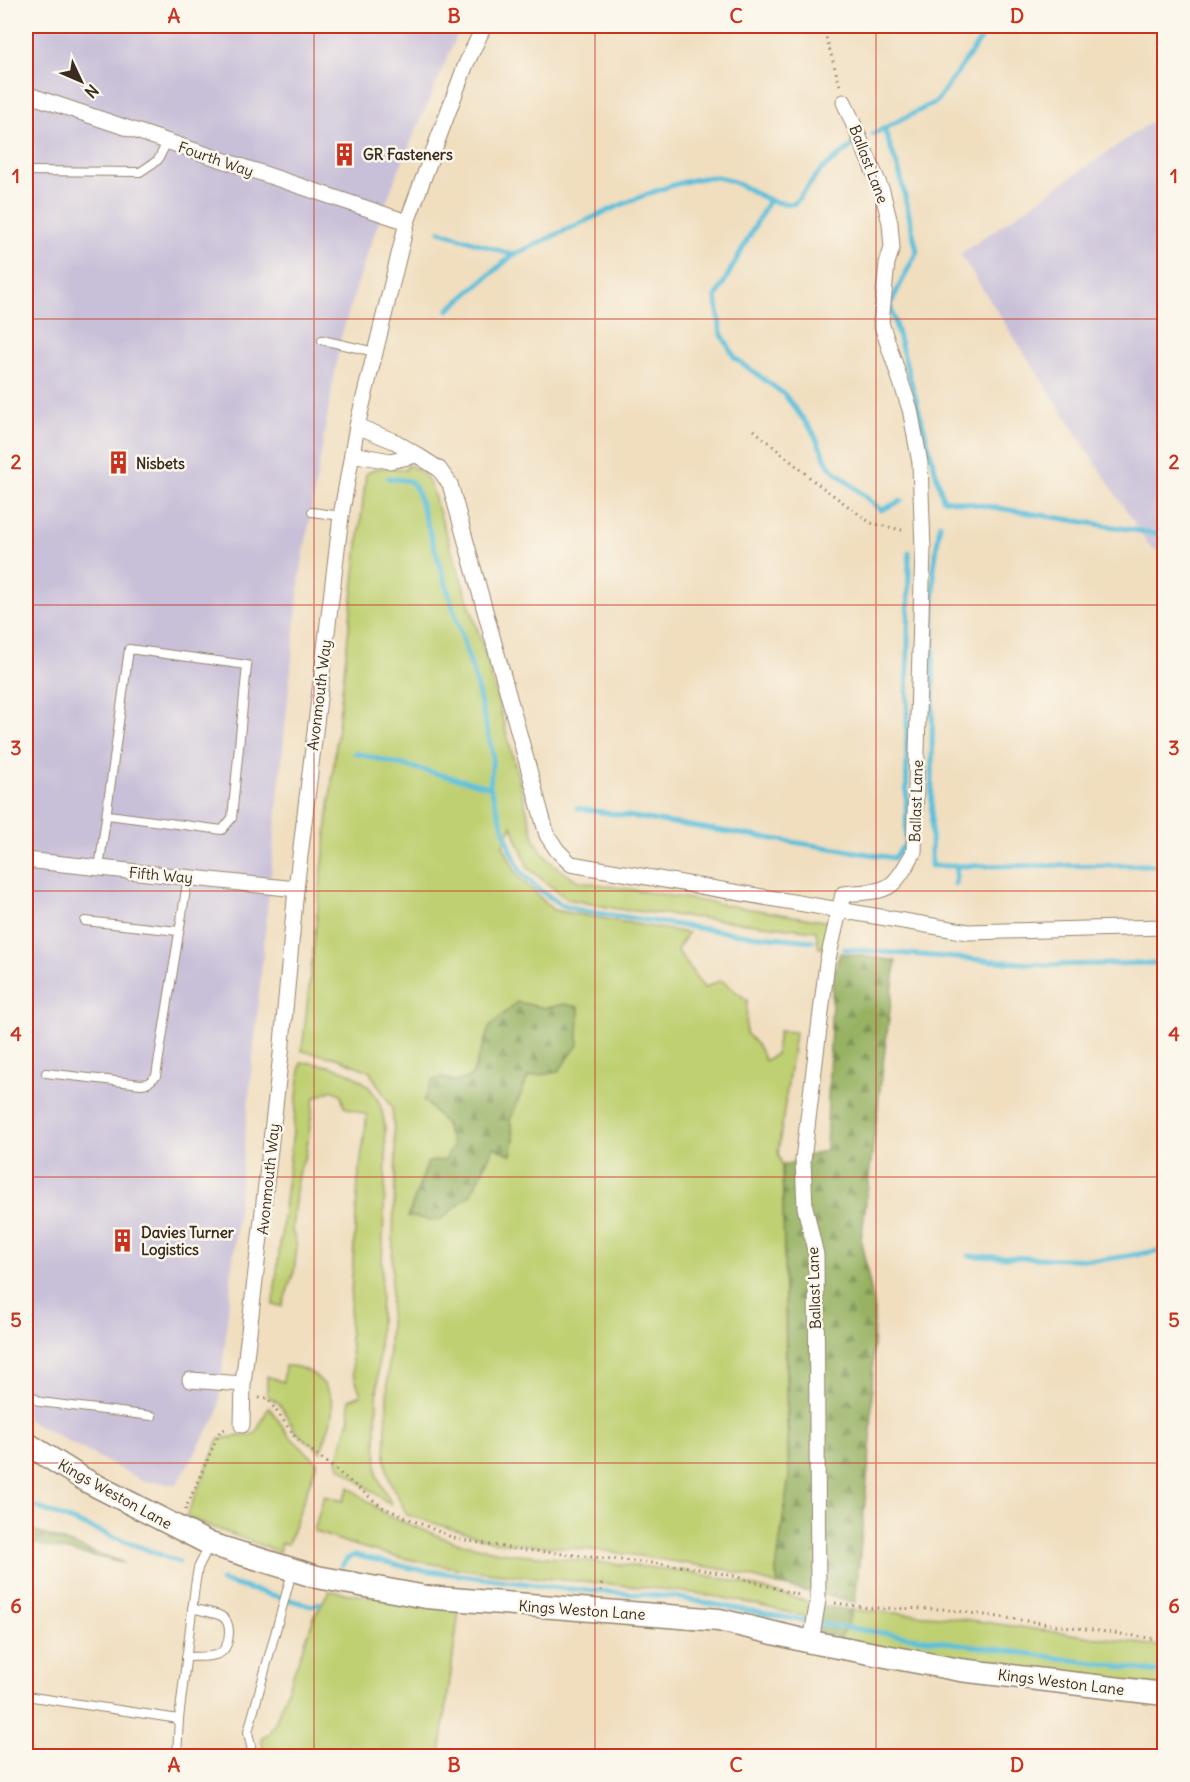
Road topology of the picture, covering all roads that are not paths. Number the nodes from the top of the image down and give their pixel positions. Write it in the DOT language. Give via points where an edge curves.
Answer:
graph roads {
  1 [pos="484,26"];
  2 [pos="26,94"];
  3 [pos="844,102"];
  4 [pos="167,142"];
  5 [pos="26,171"];
  6 [pos="407,222"];
  7 [pos="322,340"];
  8 [pos="375,352"];
  9 [pos="357,426"];
  10 [pos="352,454"];
  11 [pos="417,455"];
  12 [pos="312,512"];
  13 [pos="341,516"];
  14 [pos="108,815"];
  15 [pos="26,860"];
  16 [pos="99,869"];
  17 [pos="188,877"];
  18 [pos="296,889"];
  19 [pos="841,912"];
  20 [pos="85,921"];
  21 [pos="1164,927"];
  22 [pos="178,931"];
  23 [pos="46,1073"];
  24 [pos="190,1380"];
  25 [pos="243,1391"];
  26 [pos="26,1392"];
  27 [pos="153,1416"];
  28 [pos="242,1425"];
  29 [pos="26,1443"];
  30 [pos="210,1544"];
  31 [pos="290,1580"];
  32 [pos="192,1608"];
  33 [pos="811,1642"];
  34 [pos="186,1657"];
  35 [pos="1164,1694"];
  36 [pos="26,1696"];
  37 [pos="179,1719"];
  38 [pos="177,1756"];
  39 [pos="253,1756"];
  1 -- 6 [label="street, Avonmouth Way"];
  2 -- 4 [label="street, Fourth Way"];
  3 -- 19 [label="street, Ballast Lane" via="882,190 890,224 892,248 881,323 910,409 920,462 922,535 914,852 897,882 881,890 843,894"];
  4 -- 5 [label="lane" via="158,160 140,172"];
  4 -- 6 [label="street, Fourth Way"];
  6 -- 8 [label="street, Avonmouth Way"];
  7 -- 8 [label="lane"];
  8 -- 9 [label="street, Avonmouth Way"];
  9 -- 10 [label="street, Avonmouth Way"];
  9 -- 11 [label="street"];
  10 -- 11 [label="street" via="390,460"];
  10 -- 13 [label="street, Avonmouth Way"];
  11 -- 19 [label="street" via="439,469 457,501 547,835 557,850 571,864 593,869"];
  12 -- 13 [label="lane"];
  13 -- 18 [label="street, Avonmouth Way"];
  14 -- 14 [label="lane" via="129,649 247,665 232,818 222,830"];
  14 -- 16 [label="lane"];
  15 -- 16 [label="street, Fifth Way"];
  16 -- 17 [label="street, Fifth Way"];
  17 -- 18 [label="street, Fifth Way"];
  17 -- 22 [label="lane"];
  18 -- 25 [label="street, Avonmouth Way"];
  19 -- 21 [label="street" via="968,932"];
  19 -- 33 [label="street, Ballast Lane" via="827,963 803,1160 806,1207 816,1255 818,1600"];
  20 -- 22 [label="lane"];
  22 -- 23 [label="lane" via="153,1080 141,1084"];
  24 -- 25 [label="street"];
  25 -- 28 [label="street, Avonmouth Way"];
  26 -- 27 [label="lane" via="40,1402"];
  29 -- 30 [label="street, Kings Weston Lane" via="85,1480"];
  30 -- 31 [label="street, Kings Weston Lane"];
  30 -- 32 [label="lane" via="198,1568"];
  31 -- 33 [label="street, Kings Weston Lane" via="317,1577 426,1597 719,1620"];
  31 -- 39 [label="lane" via="248,1732"];
  32 -- 34 [label="lane"];
  32 -- 34 [label="lane" via="221,1616 230,1630 227,1648 222,1653"];
  33 -- 35 [label="street, Kings Weston Lane" via="960,1670"];
  34 -- 37 [label="lane"];
  36 -- 37 [label="lane"];
  37 -- 38 [label="lane"];
}
